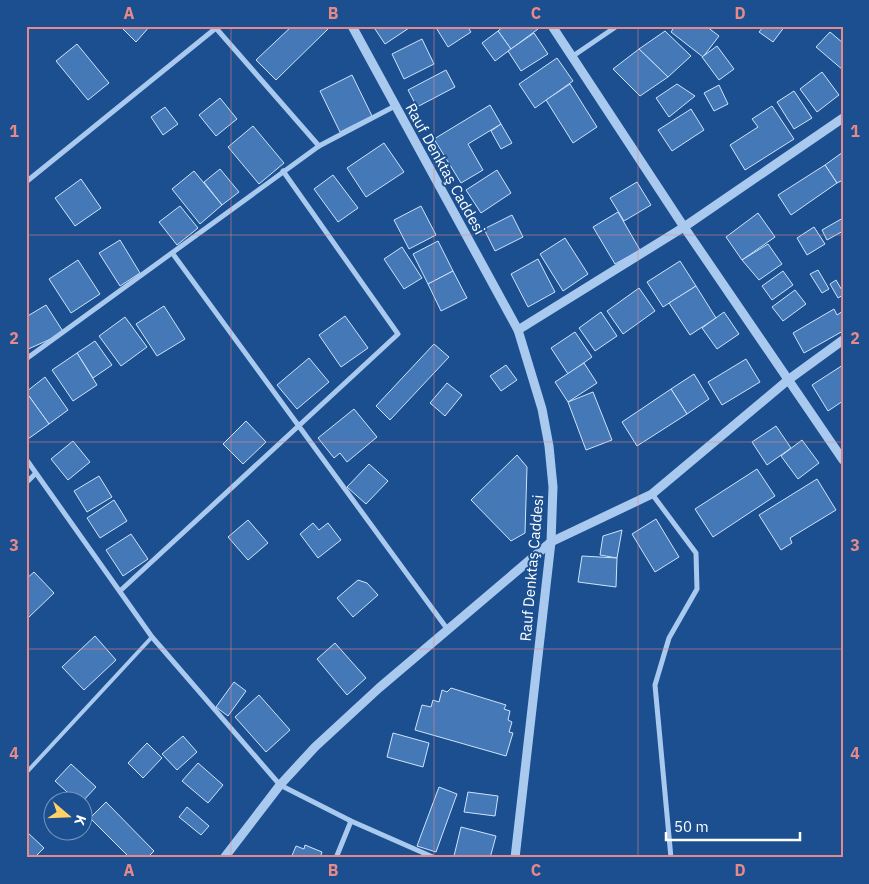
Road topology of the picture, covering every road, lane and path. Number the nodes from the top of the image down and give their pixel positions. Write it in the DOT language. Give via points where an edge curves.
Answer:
graph roads {
  1 [pos="352,26"];
  2 [pos="552,26"];
  3 [pos="617,26"];
  4 [pos="215,27"];
  5 [pos="573,56"];
  6 [pos="395,106"];
  7 [pos="843,118"];
  8 [pos="319,146"];
  9 [pos="284,171"];
  10 [pos="26,182"];
  11 [pos="684,227"];
  12 [pos="173,254"];
  13 [pos="518,330"];
  14 [pos="843,340"];
  15 [pos="26,359"];
  16 [pos="788,380"];
  17 [pos="297,427"];
  18 [pos="26,459"];
  19 [pos="843,460"];
  20 [pos="35,474"];
  21 [pos="26,483"];
  22 [pos="652,494"];
  23 [pos="551,542"];
  24 [pos="120,591"];
  25 [pos="448,630"];
  26 [pos="152,637"];
  27 [pos="26,773"];
  28 [pos="280,785"];
  29 [pos="351,821"];
  30 [pos="426,856"];
  31 [pos="224,858"];
  32 [pos="336,858"];
  33 [pos="435,858"];
  34 [pos="515,858"];
  35 [pos="671,858"];
  1 -- 6 [label="street, Rauf Denktaş Caddesi"];
  2 -- 5 [label="street"];
  3 -- 5 [label="street"];
  4 -- 8 [label="street"];
  4 -- 10 [label="street"];
  5 -- 11 [label="street"];
  6 -- 8 [label="street"];
  6 -- 13 [label="street, Rauf Denktaş Caddesi"];
  7 -- 11 [label="street"];
  8 -- 9 [label="street"];
  9 -- 12 [label="street"];
  9 -- 17 [label="street" via="398,334"];
  11 -- 13 [label="street"];
  11 -- 16 [label="street"];
  12 -- 15 [label="street"];
  12 -- 17 [label="street"];
  13 -- 23 [label="street, Rauf Denktaş Caddesi" via="549,446 554,487"];
  14 -- 16 [label="street"];
  16 -- 19 [label="street"];
  16 -- 22 [label="street"];
  17 -- 24 [label="street"];
  17 -- 25 [label="street"];
  18 -- 20 [label="street"];
  20 -- 21 [label="street"];
  20 -- 24 [label="street"];
  22 -- 23 [label="street"];
  22 -- 35 [label="street" via="696,553 697,589 669,638 655,685"];
  23 -- 25 [label="street"];
  23 -- 34 [label="street, Rauf Denktaş Caddesi"];
  24 -- 26 [label="street"];
  25 -- 28 [label="street" via="315,747"];
  26 -- 27 [label="lane"];
  26 -- 28 [label="street"];
  28 -- 29 [label="street"];
  28 -- 31 [label="street"];
  29 -- 30 [label="street"];
  29 -- 32 [label="street"];
  30 -- 33 [label="street"];
}
